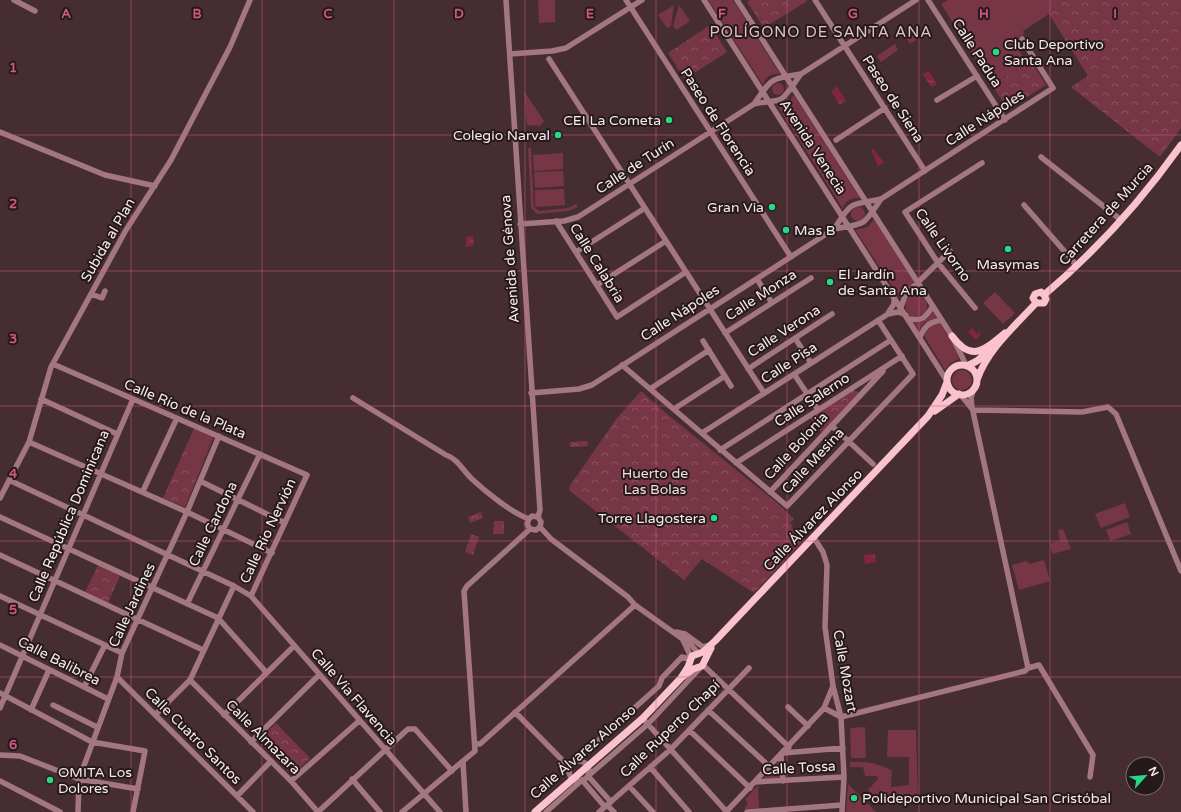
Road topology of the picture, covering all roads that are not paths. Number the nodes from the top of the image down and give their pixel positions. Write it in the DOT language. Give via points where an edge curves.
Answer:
graph roads {
  1 [pos="14,0"];
  2 [pos="250,0"];
  3 [pos="506,0"];
  4 [pos="626,0"];
  5 [pos="642,0"];
  6 [pos="704,0"];
  7 [pos="737,0"];
  8 [pos="815,0"];
  9 [pos="916,0"];
  10 [pos="928,0"];
  11 [pos="630,7"];
  12 [pos="35,11"];
  13 [pos="1022,39"];
  14 [pos="844,46"];
  15 [pos="510,54"];
  16 [pos="549,59"];
  17 [pos="801,74"];
  18 [pos="786,76"];
  19 [pos="976,76"];
  20 [pos="791,85"];
  21 [pos="763,92"];
  22 [pos="768,100"];
  23 [pos="937,100"];
  24 [pos="754,104"];
  25 [pos="885,108"];
  26 [pos="1005,120"];
  27 [pos="0,132"];
  28 [pos="711,132"];
  29 [pos="836,140"];
  30 [pos="1181,145"];
  31 [pos="1040,157"];
  32 [pos="982,162"];
  33 [pos="925,171"];
  34 [pos="630,184"];
  35 [pos="155,186"];
  36 [pos="881,199"];
  37 [pos="866,202"];
  38 [pos="1024,205"];
  39 [pos="645,208"];
  40 [pos="872,212"];
  41 [pos="842,216"];
  42 [pos="1121,220"];
  43 [pos="556,221"];
  44 [pos="520,224"];
  45 [pos="849,226"];
  46 [pos="834,229"];
  47 [pos="666,241"];
  48 [pos="950,251"];
  49 [pos="576,252"];
  50 [pos="791,257"];
  51 [pos="938,263"];
  52 [pos="1076,266"];
  53 [pos="686,272"];
  54 [pos="810,278"];
  55 [pos="757,279"];
  56 [pos="918,283"];
  57 [pos="597,285"];
  58 [pos="105,291"];
  59 [pos="91,294"];
  60 [pos="894,296"];
  61 [pos="772,303"];
  62 [pos="933,306"];
  63 [pos="901,307"];
  64 [pos="975,308"];
  65 [pos="710,309"];
  66 [pos="832,314"];
  67 [pos="888,314"];
  68 [pos="908,317"];
  69 [pos="878,320"];
  70 [pos="942,320"];
  71 [pos="1020,320"];
  72 [pos="725,333"];
  73 [pos="952,336"];
  74 [pos="920,337"];
  75 [pos="795,338"];
  76 [pos="891,340"];
  77 [pos="703,341"];
  78 [pos="709,350"];
  79 [pos="902,356"];
  80 [pos="811,363"];
  81 [pos="53,364"];
  82 [pos="890,364"];
  83 [pos="622,365"];
  84 [pos="966,365"];
  85 [pos="748,369"];
  86 [pos="794,374"];
  87 [pos="725,376"];
  88 [pos="977,380"];
  89 [pos="947,381"];
  90 [pos="732,386"];
  91 [pos="974,388"];
  92 [pos="650,389"];
  93 [pos="531,393"];
  94 [pos="764,393"];
  95 [pos="807,394"];
  96 [pos="959,394"];
  97 [pos="353,398"];
  98 [pos="41,399"];
  99 [pos="133,399"];
  100 [pos="674,409"];
  101 [pos="818,410"];
  102 [pos="973,410"];
  103 [pos="928,416"];
  104 [pos="177,418"];
  105 [pos="832,426"];
  106 [pos="702,433"];
  107 [pos="117,434"];
  108 [pos="220,436"];
  109 [pos="848,441"];
  110 [pos="29,442"];
  111 [pos="720,450"];
  112 [pos="260,454"];
  113 [pos="736,463"];
  114 [pos="872,464"];
  115 [pos="101,472"];
  116 [pos="307,475"];
  117 [pos="9,480"];
  118 [pos="200,481"];
  119 [pos="142,491"];
  120 [pos="770,492"];
  121 [pos="0,498"];
  122 [pos="238,498"];
  123 [pos="188,512"];
  124 [pos="83,514"];
  125 [pos="0,517"];
  126 [pos="538,517"];
  127 [pos="529,518"];
  128 [pos="285,523"];
  129 [pos="540,527"];
  130 [pos="223,528"];
  131 [pos="530,529"];
  132 [pos="814,538"];
  133 [pos="68,548"];
  134 [pos="272,553"];
  135 [pos="0,555"];
  136 [pos="168,555"];
  137 [pos="1181,571"];
  138 [pos="203,572"];
  139 [pos="55,580"];
  140 [pos="234,586"];
  141 [pos="152,587"];
  142 [pos="0,596"];
  143 [pos="251,596"];
  144 [pos="188,604"];
  145 [pos="635,605"];
  146 [pos="40,615"];
  147 [pos="218,618"];
  148 [pos="137,619"];
  149 [pos="672,630"];
  150 [pos="714,643"];
  151 [pos="0,645"];
  152 [pos="105,645"];
  153 [pos="294,646"];
  154 [pos="203,650"];
  155 [pos="122,653"];
  156 [pos="699,654"];
  157 [pos="22,656"];
  158 [pos="690,659"];
  159 [pos="704,664"];
  160 [pos="749,668"];
  161 [pos="1028,668"];
  162 [pos="49,670"];
  163 [pos="266,672"];
  164 [pos="319,675"];
  165 [pos="116,677"];
  166 [pos="681,678"];
  167 [pos="190,680"];
  168 [pos="833,686"];
  169 [pos="84,687"];
  170 [pos="728,689"];
  171 [pos="3,695"];
  172 [pos="108,699"];
  173 [pos="53,705"];
  174 [pos="788,707"];
  175 [pos="0,708"];
  176 [pos="824,708"];
  177 [pos="31,710"];
  178 [pos="708,710"];
  179 [pos="515,712"];
  180 [pos="155,715"];
  181 [pos="224,715"];
  182 [pos="841,717"];
  183 [pos="642,718"];
  184 [pos="359,721"];
  185 [pos="648,724"];
  186 [pos="808,726"];
  187 [pos="97,727"];
  188 [pos="689,730"];
  189 [pos="92,742"];
  190 [pos="251,742"];
  191 [pos="475,744"];
  192 [pos="789,747"];
  193 [pos="843,748"];
  194 [pos="671,749"];
  195 [pos="384,750"];
  196 [pos="782,754"];
  197 [pos="0,755"];
  198 [pos="271,762"];
  199 [pos="463,762"];
  200 [pos="585,764"];
  201 [pos="650,767"];
  202 [pos="570,768"];
  203 [pos="770,768"];
  204 [pos="452,771"];
  205 [pos="588,776"];
  206 [pos="844,777"];
  207 [pos="1090,778"];
  208 [pos="78,779"];
  209 [pos="352,779"];
  210 [pos="573,779"];
  211 [pos="582,780"];
  212 [pos="0,781"];
  213 [pos="291,781"];
  214 [pos="783,781"];
  215 [pos="755,782"];
  216 [pos="629,786"];
  217 [pos="750,788"];
  218 [pos="138,789"];
  219 [pos="424,794"];
  220 [pos="237,796"];
  221 [pos="736,802"];
  222 [pos="608,805"];
  223 [pos="842,805"];
  224 [pos="60,812"];
  225 [pos="78,812"];
  226 [pos="133,812"];
  227 [pos="253,812"];
  228 [pos="318,812"];
  229 [pos="380,812"];
  230 [pos="402,812"];
  231 [pos="440,812"];
  232 [pos="466,812"];
  233 [pos="535,812"];
  234 [pos="546,812"];
  235 [pos="599,812"];
  236 [pos="614,812"];
  237 [pos="653,812"];
  238 [pos="689,812"];
  239 [pos="726,812"];
  240 [pos="734,812"];
  241 [pos="747,812"];
  242 [pos="842,812"];
  1 -- 12 [label="street"];
  2 -- 35 [label="street, Subida al Plan" via="230,47"];
  3 -- 15 [label="street, Avenida de Génova"];
  4 -- 11 [label="street, Paseo de Florencia"];
  5 -- 11 [label="street"];
  6 -- 21 [label="street, Avenida Venecia"];
  7 -- 18 [label="street, Avenida Venecia"];
  8 -- 14 [label="street, Paseo de Siena"];
  9 -- 14 [label="street"];
  10 -- 19 [label="street, Calle Padua"];
  11 -- 15 [label="street" via="562,50"];
  11 -- 28 [label="street, Paseo de Florencia"];
  13 -- 26 [label="street, Calle Nápoles" via="1053,88"];
  14 -- 17 [label="street"];
  14 -- 25 [label="street, Paseo de Siena"];
  15 -- 44 [label="street, Avenida de Génova"];
  16 -- 34 [label="street"];
  17 -- 18 [label="street"];
  17 -- 20 [label="street"];
  18 -- 20 [label="street, Avenida Venecia"];
  18 -- 21 [label="street" via="772,80"];
  19 -- 23 [label="street"];
  19 -- 26 [label="street, Calle Padua"];
  20 -- 22 [label="street" via="786,95 779,100"];
  20 -- 37 [label="street, Avenida Venecia"];
  21 -- 22 [label="street, Avenida Venecia"];
  21 -- 24 [label="street, Calle de Turín"];
  22 -- 24 [label="street, Calle de Turín"];
  22 -- 41 [label="street, Avenida Venecia"];
  24 -- 28 [label="street, Calle de Turín"];
  25 -- 29 [label="street"];
  25 -- 33 [label="street, Paseo de Siena"];
  26 -- 33 [label="street, Calle Nápoles"];
  27 -- 35 [label="street" via="105,175"];
  28 -- 34 [label="street, Calle de Turín"];
  28 -- 50 [label="street, Paseo de Florencia"];
  30 -- 42 [label="main road, Carretera de Murcia" via="1154,183"];
  31 -- 42 [label="street"];
  32 -- 51 [label="street, Calle Livorno" via="905,212"];
  33 -- 36 [label="street, Calle Nápoles"];
  34 -- 39 [label="street"];
  34 -- 43 [label="street, Calle de Turín" via="578,216"];
  35 -- 59 [label="street, Subida al Plan" via="126,230"];
  36 -- 37 [label="street, Calle Nápoles"];
  36 -- 40 [label="street, Calle Nápoles"];
  37 -- 40 [label="street, Avenida Venecia"];
  37 -- 41 [label="street" via="855,202 848,206"];
  38 -- 52 [label="street"];
  39 -- 47 [label="street"];
  39 -- 49 [label="street"];
  40 -- 45 [label="street" via="867,221"];
  40 -- 56 [label="street, Avenida Venecia"];
  41 -- 45 [label="street, Avenida Venecia"];
  41 -- 46 [label="street, Calle Nápoles"];
  42 -- 52 [label="main road, Carretera de Murcia"];
  43 -- 44 [label="street, Calle de Turín"];
  43 -- 49 [label="street, Calle Calabria"];
  44 -- 93 [label="street, Avenida de Génova"];
  45 -- 46 [label="street, Calle Nápoles"];
  45 -- 60 [label="street, Avenida Venecia"];
  46 -- 50 [label="street, Calle Nápoles"];
  47 -- 53 [label="street"];
  47 -- 57 [label="street"];
  48 -- 51 [label="street"];
  49 -- 57 [label="street, Calle Calabria"];
  50 -- 55 [label="street, Calle Nápoles"];
  51 -- 56 [label="street"];
  51 -- 64 [label="street, Calle Livorno"];
  52 -- 71 [label="main road, Carretera de Murcia" via="1044,295 1044,303 1036,303"];
  53 -- 57 [label="street, Calle Calabria" via="617,317"];
  53 -- 65 [label="street"];
  54 -- 61 [label="street, Calle Monza"];
  55 -- 61 [label="street"];
  55 -- 65 [label="street, Calle Nápoles"];
  56 -- 62 [label="street, Avenida Venecia"];
  56 -- 63 [label="street" via="905,296"];
  58 -- 59 [label="street" via="102,298"];
  59 -- 81 [label="street, Subida al Plan"];
  60 -- 63 [label="street, Avenida Venecia"];
  60 -- 67 [label="street" via="894,304"];
  61 -- 72 [label="street, Calle Monza"];
  62 -- 68 [label="street" via="920,320"];
  62 -- 70 [label="street, Avenida Venecia"];
  63 -- 68 [label="street, Avenida Venecia"];
  65 -- 72 [label="street"];
  65 -- 83 [label="street, Calle Nápoles"];
  66 -- 75 [label="street, Calle Verona"];
  67 -- 68 [label="street" via="898,312"];
  67 -- 69 [label="street, Calle Pisa"];
  68 -- 74 [label="street, Avenida Venecia"];
  69 -- 76 [label="street, Calle Mesina"];
  69 -- 80 [label="street, Calle Pisa"];
  70 -- 73 [label="street, Avenida Venecia"];
  70 -- 74 [label="street" via="931,322 924,327"];
  71 -- 73 [label="main road" via="985,349 977,352 969,352 962,348"];
  71 -- 84 [label="main road, Carretera de Murcia" via="986,354"];
  71 -- 88 [label="main road, Carretera de Murcia" via="989,357"];
  72 -- 85 [label="street"];
  73 -- 84 [label="street, Avenida Venecia"];
  74 -- 89 [label="street, Avenida Venecia"];
  75 -- 80 [label="street"];
  75 -- 85 [label="street, Calle Verona"];
  76 -- 79 [label="street, Calle Mesina"];
  76 -- 95 [label="street"];
  77 -- 78 [label="street"];
  78 -- 87 [label="street"];
  78 -- 92 [label="street"];
  79 -- 82 [label="street, Calle Salerno"];
  79 -- 109 [label="street, Calle Mesina" via="913,374"];
  80 -- 86 [label="street, Calle Pisa"];
  81 -- 98 [label="street, Subida al Plan"];
  81 -- 99 [label="street, Calle Río de la Plata"];
  82 -- 101 [label="street, Calle Salerno"];
  82 -- 105 [label="street, Calle Bolonia"];
  83 -- 92 [label="street, Calle Mesina"];
  83 -- 93 [label="street, Calle Nápoles" via="586,388"];
  84 -- 88 [label="main road" via="974,370"];
  84 -- 89 [label="main road" via="952,369"];
  85 -- 94 [label="street"];
  86 -- 94 [label="street, Calle Pisa"];
  86 -- 95 [label="street"];
  87 -- 90 [label="street"];
  87 -- 100 [label="street"];
  88 -- 91 [label="main road"];
  89 -- 96 [label="main road" via="952,391"];
  89 -- 103 [label="main road, Calle Álvarez Alonso" via="942,395"];
  91 -- 96 [label="main road" via="967,394"];
  91 -- 102 [label="street" via="971,398"];
  92 -- 100 [label="street, Calle Mesina"];
  93 -- 126 [label="street, Avenida de Génova" via="540,510"];
  94 -- 106 [label="street, Calle Pisa"];
  95 -- 101 [label="street"];
  95 -- 111 [label="street"];
  96 -- 102 [label="street"];
  96 -- 103 [label="main road, Calle Álvarez Alonso"];
  97 -- 127 [label="street" via="453,457 473,480 516,513"];
  98 -- 107 [label="street"];
  98 -- 110 [label="street, Subida al Plan"];
  99 -- 104 [label="street, Calle Río de la Plata"];
  99 -- 107 [label="street, Calle República Dominicana"];
  100 -- 106 [label="street, Calle Mesina"];
  101 -- 113 [label="street, Calle Salerno"];
  102 -- 137 [label="street" via="1082,412 1108,408 1116,414"];
  102 -- 161 [label="street"];
  103 -- 132 [label="main road, Calle Álvarez Alonso"];
  104 -- 108 [label="street, Calle Río de la Plata"];
  104 -- 119 [label="street"];
  105 -- 109 [label="street"];
  105 -- 120 [label="street, Calle Bolonia"];
  106 -- 111 [label="street, Calle Mesina"];
  107 -- 115 [label="street, Calle República Dominicana"];
  108 -- 112 [label="street, Calle Río de la Plata"];
  108 -- 118 [label="street, Calle Jardines"];
  109 -- 114 [label="street"];
  109 -- 120 [label="street, Calle Mesina" via="787,506"];
  110 -- 115 [label="street"];
  110 -- 117 [label="street, Subida al Plan"];
  111 -- 113 [label="street, Calle Mesina"];
  112 -- 116 [label="street, Calle Río de la Plata"];
  112 -- 122 [label="street, Calle Cardona"];
  113 -- 120 [label="street, Calle Mesina"];
  115 -- 119 [label="street"];
  115 -- 124 [label="street, Calle República Dominicana"];
  116 -- 128 [label="street, Calle Río Nervión"];
  117 -- 121 [label="street, Subida al Plan"];
  117 -- 124 [label="street, Calle Vía Flavencia"];
  118 -- 122 [label="street"];
  118 -- 123 [label="street, Calle Jardines"];
  119 -- 123 [label="street"];
  122 -- 128 [label="street"];
  122 -- 130 [label="street, Calle Cardona"];
  123 -- 130 [label="street"];
  123 -- 136 [label="street, Calle Jardines"];
  124 -- 133 [label="street, Calle República Dominicana"];
  124 -- 136 [label="street, Calle Vía Flavencia"];
  125 -- 133 [label="street"];
  126 -- 127 [label="street"];
  126 -- 129 [label="street" via="542,522"];
  127 -- 131 [label="street" via="527,524"];
  128 -- 134 [label="street, Calle Río Nervión"];
  129 -- 131 [label="street" via="536,530"];
  129 -- 145 [label="street" via="551,539"];
  130 -- 134 [label="street"];
  130 -- 138 [label="street, Calle Cardona"];
  131 -- 191 [label="street" via="464,591"];
  132 -- 150 [label="main road, Calle Álvarez Alonso"];
  132 -- 168 [label="street, Calle Mozart" via="823,552 827,566 825,627"];
  133 -- 139 [label="street, Calle República Dominicana"];
  133 -- 141 [label="street"];
  134 -- 143 [label="street, Calle Río Nervión"];
  135 -- 139 [label="street"];
  136 -- 138 [label="street, Calle Vía Flavencia"];
  136 -- 141 [label="street, Calle Jardines"];
  138 -- 140 [label="street, Calle Vía Flavencia"];
  138 -- 144 [label="street, Calle Cardona"];
  139 -- 146 [label="street, Calle República Dominicana"];
  139 -- 148 [label="street"];
  140 -- 143 [label="street, Calle Vía Flavencia"];
  140 -- 147 [label="street"];
  141 -- 144 [label="street"];
  141 -- 148 [label="street, Calle Jardines"];
  142 -- 146 [label="street"];
  143 -- 153 [label="street, Calle Vía Flavencia"];
  144 -- 147 [label="street"];
  145 -- 149 [label="street"];
  145 -- 179 [label="street"];
  146 -- 152 [label="street"];
  146 -- 157 [label="street, Calle República Dominicana"];
  147 -- 154 [label="street"];
  147 -- 163 [label="street"];
  148 -- 154 [label="street"];
  148 -- 155 [label="street, Calle Jardines"];
  149 -- 150 [label="street" via="685,634 703,647"];
  149 -- 156 [label="street"];
  149 -- 158 [label="street" via="683,640"];
  150 -- 156 [label="main road, Calle Álvarez Alonso"];
  150 -- 159 [label="main road, Calle Álvarez Alonso"];
  151 -- 157 [label="street, Calle Balibrea"];
  152 -- 155 [label="street"];
  152 -- 169 [label="street"];
  153 -- 163 [label="street"];
  153 -- 164 [label="street, Calle Vía Flavencia"];
  154 -- 167 [label="street"];
  155 -- 165 [label="street, Calle Jardines"];
  156 -- 158 [label="main road, Calle Álvarez Alonso"];
  156 -- 159 [label="main road" via="703,657"];
  157 -- 162 [label="street, Calle Balibrea"];
  157 -- 171 [label="street, Calle República Dominicana"];
  158 -- 159 [label="main road" via="693,666"];
  158 -- 166 [label="main road, Calle Álvarez Alonso"];
  158 -- 200 [label="street, Calle Álvarez Alonso" via="682,657 662,678 659,686 583,754"];
  159 -- 166 [label="main road, Calle Álvarez Alonso"];
  159 -- 170 [label="street"];
  159 -- 185 [label="street, Calle Álvarez Alonso"];
  160 -- 170 [label="street, Calle Ruperto Chapí"];
  161 -- 182 [label="street" via="1017,673"];
  161 -- 207 [label="street" via="1039,664 1092,755"];
  162 -- 169 [label="street, Calle Balibrea"];
  162 -- 177 [label="street"];
  163 -- 181 [label="street"];
  164 -- 184 [label="street, Calle Vía Flavencia"];
  164 -- 190 [label="street"];
  165 -- 172 [label="street, Calle Jardines"];
  165 -- 180 [label="street, Calle Cuatro Santos"];
  166 -- 183 [label="main road, Calle Álvarez Alonso"];
  167 -- 180 [label="street"];
  167 -- 181 [label="street, Calle Almazara"];
  168 -- 176 [label="street"];
  168 -- 182 [label="street, Calle Mozart"];
  169 -- 172 [label="street, Calle Balibrea"];
  170 -- 178 [label="street, Calle Ruperto Chapí"];
  170 -- 192 [label="street"];
  171 -- 175 [label="street, Calle República Dominicana"];
  171 -- 177 [label="street"];
  172 -- 187 [label="street, Calle Jardines"];
  173 -- 187 [label="street"];
  174 -- 186 [label="street"];
  176 -- 182 [label="street"];
  176 -- 186 [label="street"];
  177 -- 189 [label="street"];
  178 -- 188 [label="street, Calle Ruperto Chapí"];
  178 -- 203 [label="street"];
  179 -- 191 [label="street" via="480,744"];
  179 -- 202 [label="street"];
  180 -- 220 [label="street, Calle Cuatro Santos"];
  181 -- 190 [label="street, Calle Almazara"];
  182 -- 193 [label="street, Calle Mozart"];
  183 -- 185 [label="street"];
  183 -- 200 [label="main road, Calle Álvarez Alonso"];
  184 -- 195 [label="street, Calle Vía Flavencia"];
  184 -- 213 [label="street"];
  185 -- 194 [label="street"];
  185 -- 205 [label="street, Calle Álvarez Alonso"];
  186 -- 192 [label="street"];
  187 -- 189 [label="street, Calle Jardines"];
  188 -- 194 [label="street, Calle Ruperto Chapí"];
  188 -- 217 [label="street"];
  189 -- 208 [label="street, Calle Jardines"];
  189 -- 218 [label="street" via="145,751"];
  190 -- 198 [label="street, Calle Almazara"];
  191 -- 199 [label="street" via="474,752"];
  192 -- 196 [label="street"];
  193 -- 196 [label="street"];
  193 -- 206 [label="street, Calle Mozart"];
  194 -- 201 [label="street, Calle Ruperto Chapí"];
  194 -- 239 [label="street"];
  195 -- 204 [label="street" via="408,729 415,729"];
  195 -- 209 [label="street"];
  195 -- 219 [label="street, Calle Vía Flavencia"];
  196 -- 203 [label="street"];
  196 -- 214 [label="street"];
  197 -- 208 [label="street" via="20,756"];
  198 -- 213 [label="street, Calle Almazara"];
  198 -- 220 [label="street"];
  199 -- 204 [label="street"];
  199 -- 232 [label="street"];
  200 -- 202 [label="street" via="574,763"];
  200 -- 205 [label="street"];
  200 -- 210 [label="main road, Calle Álvarez Alonso"];
  201 -- 216 [label="street, Calle Ruperto Chapí"];
  201 -- 238 [label="street"];
  202 -- 210 [label="street"];
  203 -- 215 [label="street"];
  204 -- 219 [label="street"];
  205 -- 211 [label="street, Calle Álvarez Alonso"];
  205 -- 222 [label="street"];
  206 -- 214 [label="street, Calle Tossa"];
  206 -- 223 [label="street, Calle Mozart"];
  208 -- 218 [label="street"];
  208 -- 225 [label="street, Calle Jardines"];
  209 -- 228 [label="street"];
  209 -- 229 [label="street"];
  210 -- 211 [label="street"];
  210 -- 233 [label="main road, Calle Álvarez Alonso"];
  211 -- 222 [label="street"];
  211 -- 234 [label="street, Calle Álvarez Alonso"];
  212 -- 224 [label="street"];
  213 -- 228 [label="street, Calle Almazara"];
  214 -- 215 [label="street, Calle Tossa"];
  215 -- 217 [label="street"];
  216 -- 222 [label="street, Calle Ruperto Chapí"];
  216 -- 237 [label="street"];
  217 -- 221 [label="street"];
  218 -- 226 [label="street"];
  219 -- 230 [label="street"];
  219 -- 231 [label="street, Calle Vía Flavencia"];
  220 -- 227 [label="street, Calle Cuatro Santos"];
  221 -- 239 [label="street"];
  221 -- 240 [label="street"];
  222 -- 235 [label="street, Calle Ruperto Chapí"];
  222 -- 236 [label="street"];
  223 -- 241 [label="street"];
  223 -- 242 [label="street, Calle Mozart"];
}
